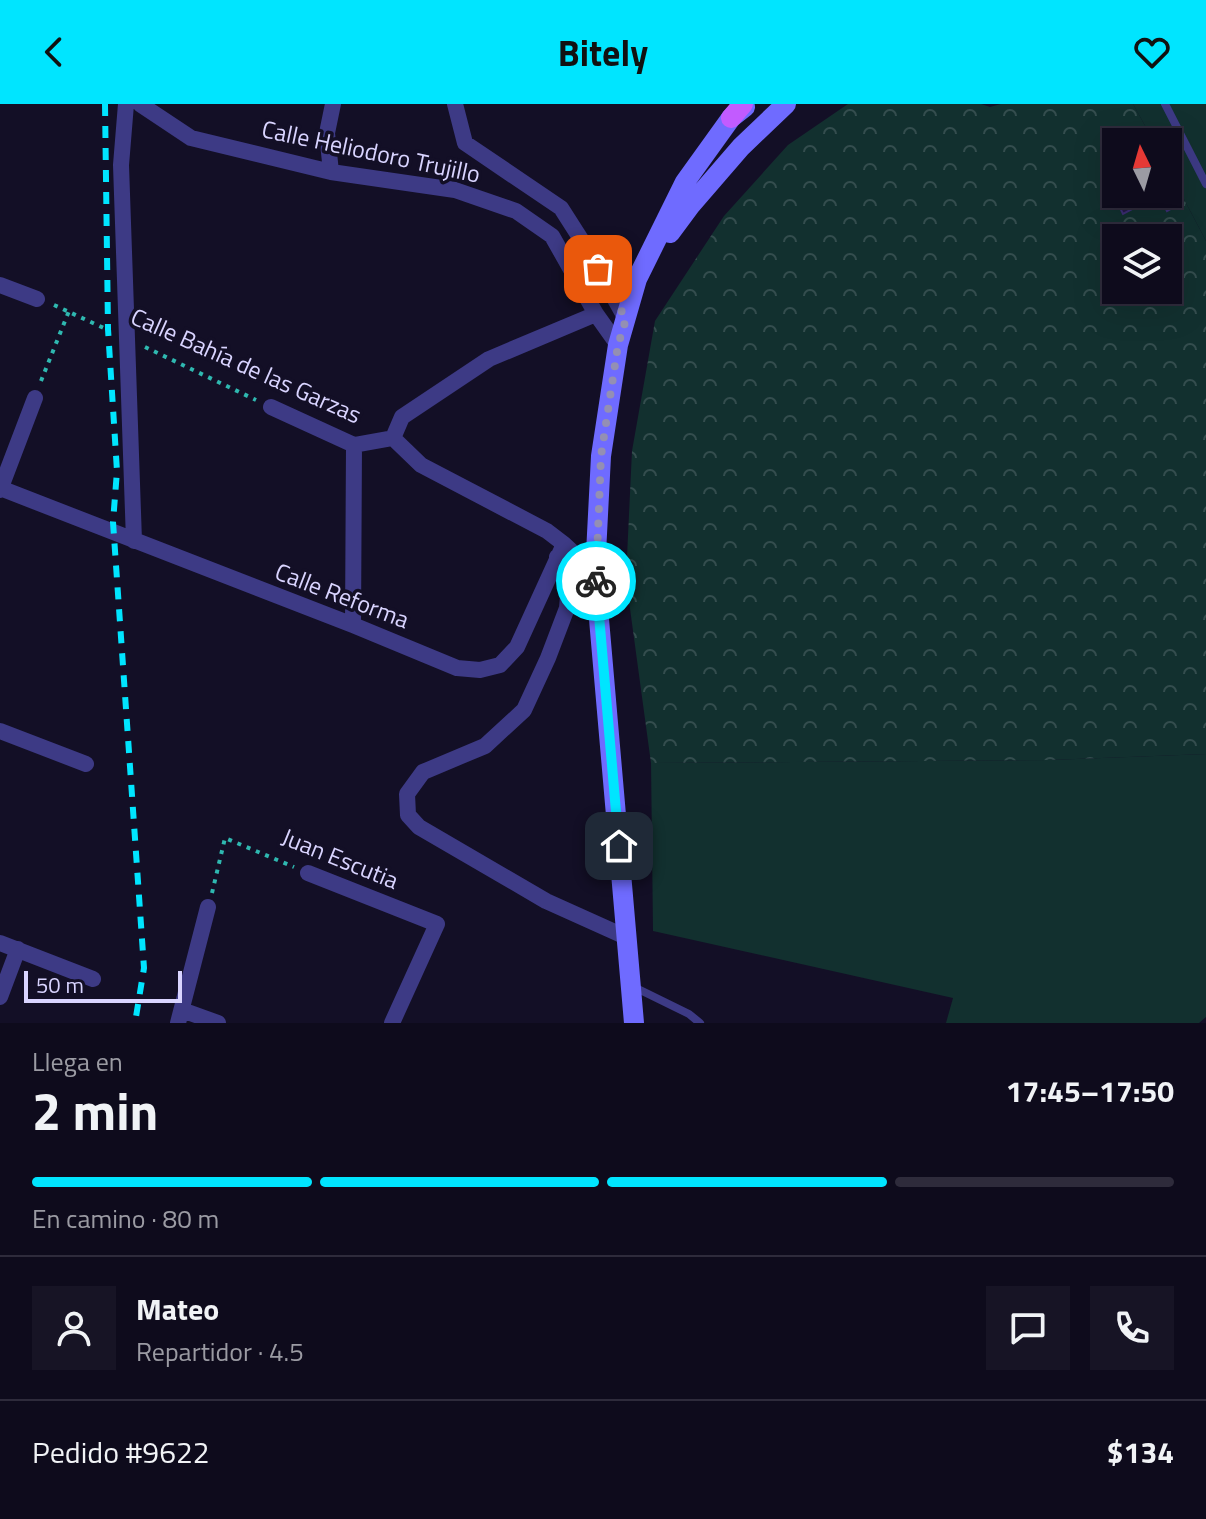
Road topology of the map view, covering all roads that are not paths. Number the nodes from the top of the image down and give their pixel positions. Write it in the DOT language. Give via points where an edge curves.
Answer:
graph roads {
  1 [pos="126,104"];
  2 [pos="140,104"];
  3 [pos="333,104"];
  4 [pos="455,104"];
  5 [pos="786,104"];
  6 [pos="1165,104"];
  7 [pos="741,109"];
  8 [pos="331,172"];
  9 [pos="1206,184"];
  10 [pos="637,279"];
  11 [pos="0,285"];
  12 [pos="37,299"];
  13 [pos="596,314"];
  14 [pos="626,319"];
  15 [pos="618,345"];
  16 [pos="35,398"];
  17 [pos="271,407"];
  18 [pos="393,438"];
  19 [pos="354,445"];
  20 [pos="0,489"];
  21 [pos="134,541"];
  22 [pos="560,550"];
  23 [pos="595,573"];
  24 [pos="353,625"];
  25 [pos="0,731"];
  26 [pos="86,764"];
  27 [pos="308,873"];
  28 [pos="208,907"];
  29 [pos="626,937"];
  30 [pos="0,943"];
  31 [pos="18,949"];
  32 [pos="93,979"];
  33 [pos="631,985"];
  34 [pos="0,997"];
  35 [pos="180,1016"];
  36 [pos="218,1023"];
  37 [pos="392,1023"];
  38 [pos="634,1023"];
  39 [pos="700,1023"];
  1 -- 21 [label="street" via="121,165"];
  2 -- 8 [label="street, Calle Heliodoro Trujillo" via="191,138"];
  3 -- 8 [label="street" via="327,133"];
  4 -- 14 [label="street" via="465,143 561,208"];
  5 -- 10 [label="main road" via="730,159"];
  6 -- 9 [label="lane"];
  7 -- 10 [label="main road" via="685,182"];
  8 -- 13 [label="street, Calle Heliodoro Trujillo" via="455,190 516,211 552,236"];
  10 -- 14 [label="main road"];
  11 -- 12 [label="street"];
  13 -- 15 [label="street"];
  13 -- 18 [label="street" via="489,359 402,417"];
  14 -- 15 [label="main road"];
  15 -- 23 [label="main road" via="601,456"];
  16 -- 20 [label="street"];
  17 -- 19 [label="street, Calle Bahía de las Garzas"];
  18 -- 19 [label="street, Calle Bahía de las Garzas"];
  18 -- 22 [label="street" via="421,465 547,531"];
  19 -- 24 [label="street"];
  20 -- 21 [label="street, Calle Reforma"];
  21 -- 24 [label="street, Calle Reforma"];
  22 -- 23 [label="street"];
  22 -- 24 [label="street, Calle Reforma" via="517,647 500,665 457,668"];
  22 -- 29 [label="street" via="569,582 567,608 524,710 485,746 423,772 407,794 408,815 419,827 546,901"];
  23 -- 29 [label="main road"];
  25 -- 26 [label="street"];
  27 -- 37 [label="street, Juan Escutia" via="437,924"];
  28 -- 35 [label="street"];
  29 -- 33 [label="main road"];
  30 -- 31 [label="street"];
  31 -- 32 [label="street"];
  31 -- 34 [label="street"];
  33 -- 38 [label="main road"];
  33 -- 39 [label="lane"];
  35 -- 36 [label="street"];
}
